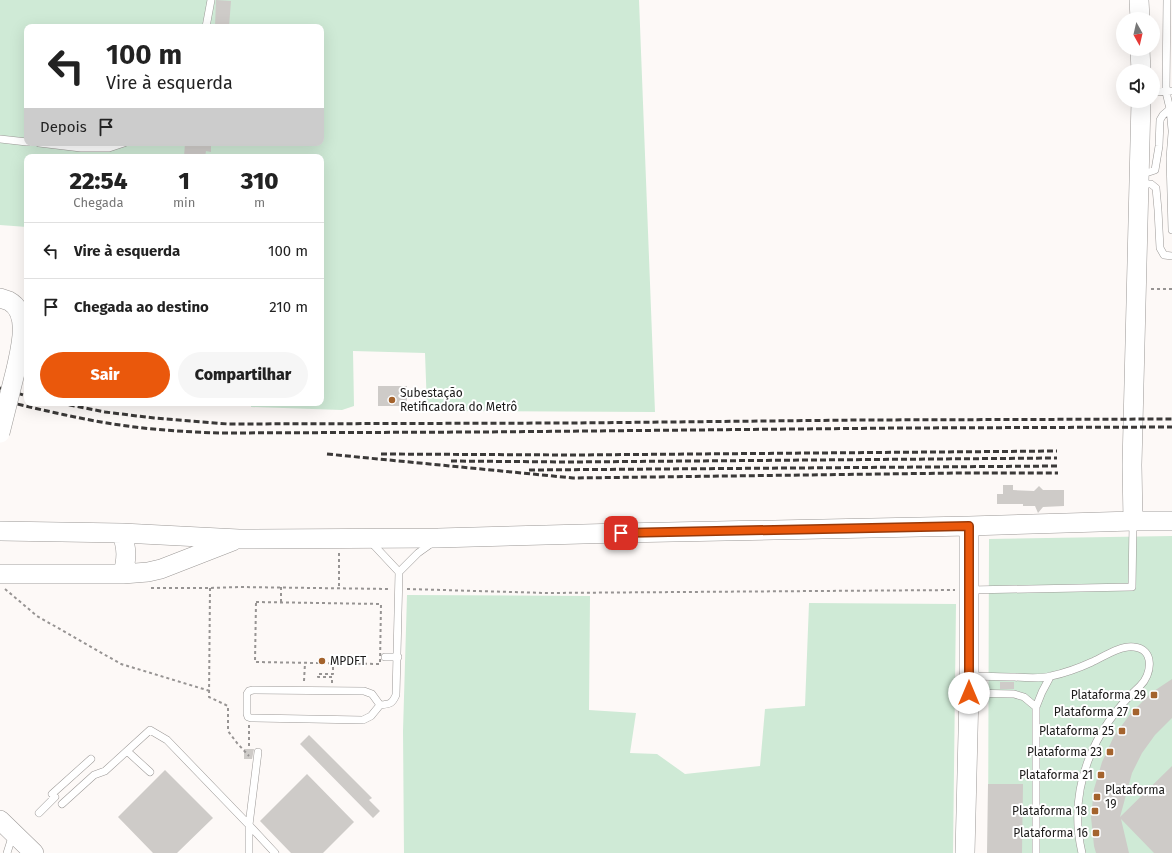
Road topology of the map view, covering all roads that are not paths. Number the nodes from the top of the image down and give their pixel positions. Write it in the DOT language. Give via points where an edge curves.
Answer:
graph roads {
  1 [pos="211,0"];
  2 [pos="1139,0"];
  3 [pos="1169,2"];
  4 [pos="1140,12"];
  5 [pos="207,24"];
  6 [pos="1169,91"];
  7 [pos="1141,108"];
  8 [pos="1170,109"];
  9 [pos="1172,130"];
  10 [pos="1172,133"];
  11 [pos="0,139"];
  12 [pos="24,142"];
  13 [pos="64,146"];
  14 [pos="115,146"];
  15 [pos="1139,179"];
  16 [pos="1172,230"];
  17 [pos="1172,256"];
  18 [pos="0,298"];
  19 [pos="0,433"];
  20 [pos="1133,521"];
  21 [pos="1172,521"];
  22 [pos="969,526"];
  23 [pos="0,531"];
  24 [pos="122,533"];
  25 [pos="239,538"];
  26 [pos="367,538"];
  27 [pos="438,538"];
  28 [pos="400,572"];
  29 [pos="123,574"];
  30 [pos="0,580"];
  31 [pos="969,590"];
  32 [pos="385,657"];
  33 [pos="398,657"];
  34 [pos="1050,677"];
  35 [pos="969,685"];
  36 [pos="380,705"];
  37 [pos="1036,707"];
  38 [pos="127,751"];
  39 [pos="258,752"];
  40 [pos="91,759"];
  41 [pos="150,772"];
  42 [pos="62,804"];
  43 [pos="39,813"];
  44 [pos="250,825"];
  45 [pos="7,826"];
  46 [pos="7,853"];
  47 [pos="34,853"];
  48 [pos="249,853"];
  49 [pos="275,853"];
  50 [pos="965,853"];
  51 [pos="1036,853"];
  52 [pos="1082,853"];
  1 -- 5 [label="lane"];
  2 -- 4 [label="street"];
  3 -- 6 [label="lane"];
  6 -- 8 [label="lane"];
  7 -- 15 [label="street"];
  8 -- 9 [label="lane"];
  8 -- 15 [label="lane" via="1160,120 1155,170"];
  10 -- 16 [label="lane"];
  11 -- 12 [label="lane"];
  13 -- 14 [label="lane"];
  15 -- 17 [label="lane" via="1156,188 1160,248 1164,255"];
  15 -- 20 [label="street"];
  18 -- 19 [label="street, bridge" via="9,301 16,308 22,318 23,333"];
  20 -- 21 [label="street"];
  20 -- 22 [label="street"];
  20 -- 31 [label="lane" via="1132,587"];
  22 -- 27 [label="street"];
  22 -- 31 [label="street"];
  23 -- 24 [label="street"];
  24 -- 25 [label="street"];
  24 -- 29 [label="street" via="127,559"];
  25 -- 26 [label="street"];
  25 -- 29 [label="street" via="160,569"];
  26 -- 27 [label="street"];
  26 -- 28 [label="lane"];
  27 -- 28 [label="lane" via="418,553"];
  28 -- 33 [label="lane"];
  29 -- 30 [label="street"];
  31 -- 35 [label="street"];
  32 -- 33 [label="lane"];
  33 -- 36 [label="lane" via="394,701"];
  34 -- 35 [label="lane"];
  34 -- 37 [label="lane"];
  34 -- 52 [label="lane" via="1133,646 1142,648 1150,660 1149,674 1145,682 1130,695 1107,724 1090,754 1080,788 1078,807"];
  35 -- 37 [label="lane" via="1024,697"];
  35 -- 50 [label="street"];
  36 -- 36 [label="lane" via="372,694 364,691 253,690 247,694 246,714 251,718 363,720 371,716"];
  37 -- 51 [label="lane"];
  38 -- 41 [label="lane"];
  38 -- 42 [label="lane" via="105,771 94,775"];
  38 -- 44 [label="lane" via="150,730 167,740"];
  39 -- 44 [label="lane"];
  40 -- 43 [label="lane"];
  44 -- 48 [label="lane"];
  44 -- 49 [label="lane"];
  45 -- 46 [label="lane"];
  45 -- 47 [label="street"];
}
